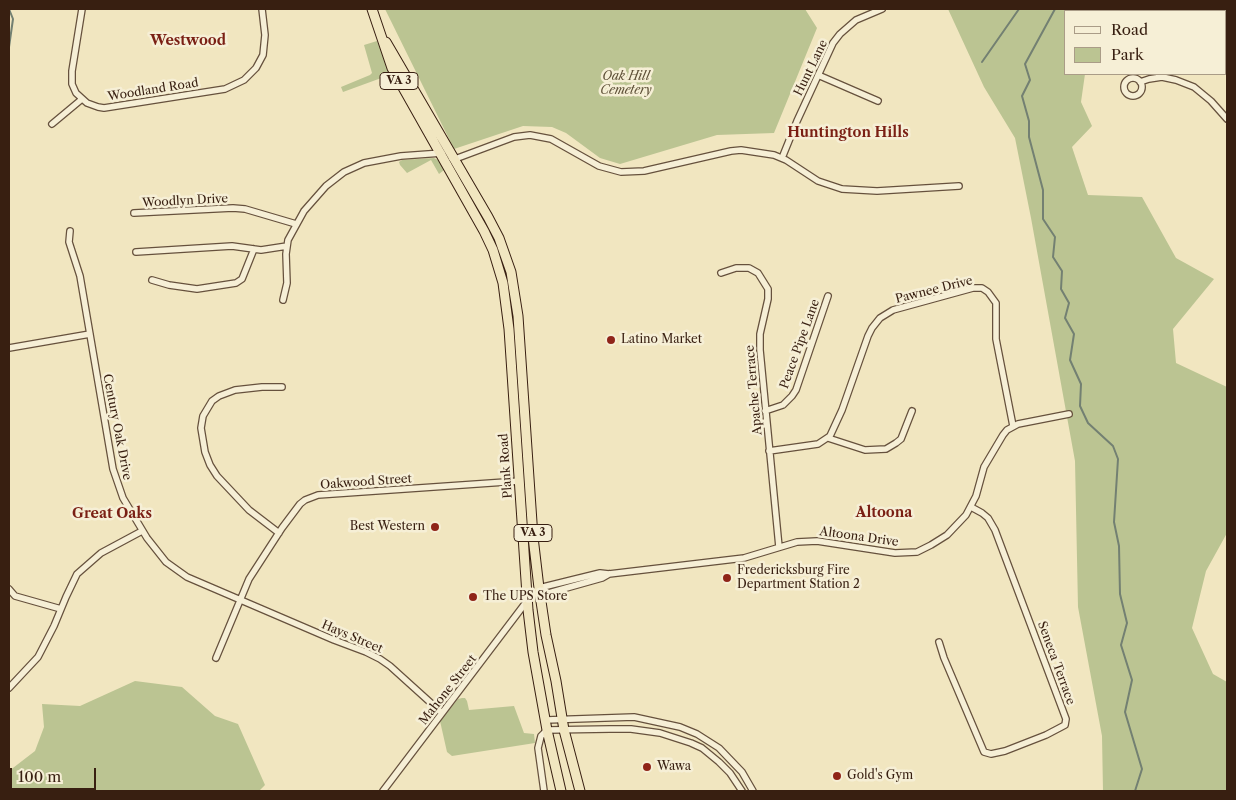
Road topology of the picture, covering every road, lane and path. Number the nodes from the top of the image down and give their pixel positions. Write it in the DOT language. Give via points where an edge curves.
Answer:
graph roads {
  1 [pos="82,9"];
  2 [pos="262,9"];
  3 [pos="372,9"];
  4 [pos="882,9"];
  5 [pos="381,35"];
  6 [pos="818,75"];
  7 [pos="1140,82"];
  8 [pos="82,99"];
  9 [pos="878,101"];
  10 [pos="1227,119"];
  11 [pos="52,124"];
  12 [pos="440,152"];
  13 [pos="782,158"];
  14 [pos="455,159"];
  15 [pos="959,186"];
  16 [pos="134,213"];
  17 [pos="296,224"];
  18 [pos="70,232"];
  19 [pos="287,246"];
  20 [pos="254,250"];
  21 [pos="136,252"];
  22 [pos="721,273"];
  23 [pos="152,280"];
  24 [pos="828,296"];
  25 [pos="283,300"];
  26 [pos="90,334"];
  27 [pos="9,348"];
  28 [pos="282,388"];
  29 [pos="515,408"];
  30 [pos="765,411"];
  31 [pos="912,411"];
  32 [pos="1069,414"];
  33 [pos="1013,426"];
  34 [pos="526,427"];
  35 [pos="828,438"];
  36 [pos="517,444"];
  37 [pos="769,451"];
  38 [pos="528,457"];
  39 [pos="520,481"];
  40 [pos="971,507"];
  41 [pos="142,531"];
  42 [pos="279,533"];
  43 [pos="778,547"];
  44 [pos="9,589"];
  45 [pos="539,591"];
  46 [pos="240,600"];
  47 [pos="527,601"];
  48 [pos="61,609"];
  49 [pos="939,642"];
  50 [pos="216,658"];
  51 [pos="9,688"];
  52 [pos="442,713"];
  53 [pos="562,719"];
  54 [pos="546,720"];
  55 [pos="547,730"];
  56 [pos="564,730"];
  57 [pos="383,791"];
  58 [pos="544,791"];
  59 [pos="561,791"];
  60 [pos="580,791"];
  61 [pos="742,791"];
  62 [pos="753,791"];
  1 -- 8 [label="street" via="71,78 74,90"];
  2 -- 8 [label="street, Woodland Road" via="263,55 251,74 237,85 104,108 92,106"];
  3 -- 5 [label="highway, VA 3"];
  4 -- 6 [label="street, Hunt Lane" via="856,20 840,34"];
  5 -- 12 [label="highway, VA 3" via="392,68"];
  5 -- 14 [label="highway, VA 3"];
  6 -- 9 [label="street"];
  6 -- 13 [label="street, Hunt Lane"];
  7 -- 10 [label="street" via="1162,78 1194,87"];
  8 -- 11 [label="street"];
  12 -- 14 [label="street"];
  12 -- 17 [label="street" via="364,163 344,172 320,192"];
  12 -- 29 [label="highway, Plank Road / VA 3" via="484,231 501,275 508,309"];
  13 -- 14 [label="street" via="752,150 736,150 644,171 621,172 594,164 551,139 530,135 514,137"];
  13 -- 15 [label="street" via="818,181 842,189 876,191"];
  14 -- 34 [label="highway, Plank Road / VA 3" via="494,227 511,272 518,316"];
  16 -- 17 [label="street, Woodlyn Drive" via="232,208"];
  17 -- 19 [label="street"];
  18 -- 26 [label="street, Century Oak Drive" via="69,242 80,276"];
  19 -- 20 [label="street"];
  19 -- 25 [label="street" via="287,283"];
  20 -- 21 [label="street" via="232,246"];
  20 -- 23 [label="street" via="242,279 236,283 197,289"];
  22 -- 30 [label="street, Apache Terrace" via="749,268 758,273 768,289 760,341"];
  24 -- 30 [label="street, Peace Pipe Lane" via="796,390 783,405"];
  26 -- 27 [label="street"];
  26 -- 41 [label="street, Century Oak Drive" via="113,470 123,498"];
  28 -- 42 [label="street" via="235,390 219,396 208,406 201,428 205,452 217,476 248,510"];
  29 -- 34 [label="highway" via="520,425"];
  29 -- 36 [label="highway, Plank Road / VA 3"];
  30 -- 37 [label="street, Apache Terrace"];
  31 -- 35 [label="street" via="901,438 886,449 865,450"];
  32 -- 33 [label="street"];
  33 -- 35 [label="street, Pawnee Drive" via="996,339 996,303 982,288 973,288 893,310 880,318 868,336 839,417"];
  33 -- 40 [label="street, Altoona Drive" via="1003,435 987,461"];
  34 -- 38 [label="highway, Plank Road / VA 3"];
  35 -- 37 [label="street" via="813,446"];
  36 -- 38 [label="highway" via="522,446"];
  36 -- 39 [label="highway, Plank Road / VA 3"];
  37 -- 43 [label="street, Apache Terrace"];
  38 -- 45 [label="highway, Plank Road / VA 3"];
  39 -- 42 [label="street, Oakwood Street" via="318,495 300,504"];
  39 -- 47 [label="highway, Plank Road / VA 3"];
  40 -- 43 [label="street, Altoona Drive" via="947,535 917,552 896,554 807,541"];
  40 -- 49 [label="street, Seneca Terrace" via="988,518 995,530 1066,719 1065,725 1005,751 984,752"];
  41 -- 46 [label="street, Century Oak Drive" via="176,570"];
  41 -- 48 [label="street" via="101,553 77,574"];
  42 -- 46 [label="street, Oakwood Street" via="249,579"];
  43 -- 45 [label="street, Altoona Drive" via="735,560 600,573"];
  44 -- 48 [label="street" via="14,596"];
  45 -- 47 [label="street"];
  45 -- 53 [label="highway, Plank Road / VA 3"];
  46 -- 50 [label="street, Oakwood Street"];
  46 -- 52 [label="street, Hays Street" via="380,659"];
  47 -- 52 [label="street, Mahone Street"];
  47 -- 54 [label="highway, Plank Road / VA 3"];
  48 -- 51 [label="street" via="38,657"];
  52 -- 57 [label="street, Mahone Street"];
  53 -- 54 [label="street"];
  53 -- 56 [label="highway, Plank Road / VA 3"];
  53 -- 62 [label="street" via="634,717 680,727 722,750 742,772"];
  54 -- 55 [label="highway, Plank Road / VA 3"];
  55 -- 56 [label="street"];
  55 -- 58 [label="street" via="541,736 538,748"];
  55 -- 59 [label="highway, Plank Road / VA 3"];
  56 -- 60 [label="highway, Plank Road / VA 3"];
  56 -- 61 [label="street" via="631,729 680,738 713,756"];
}
